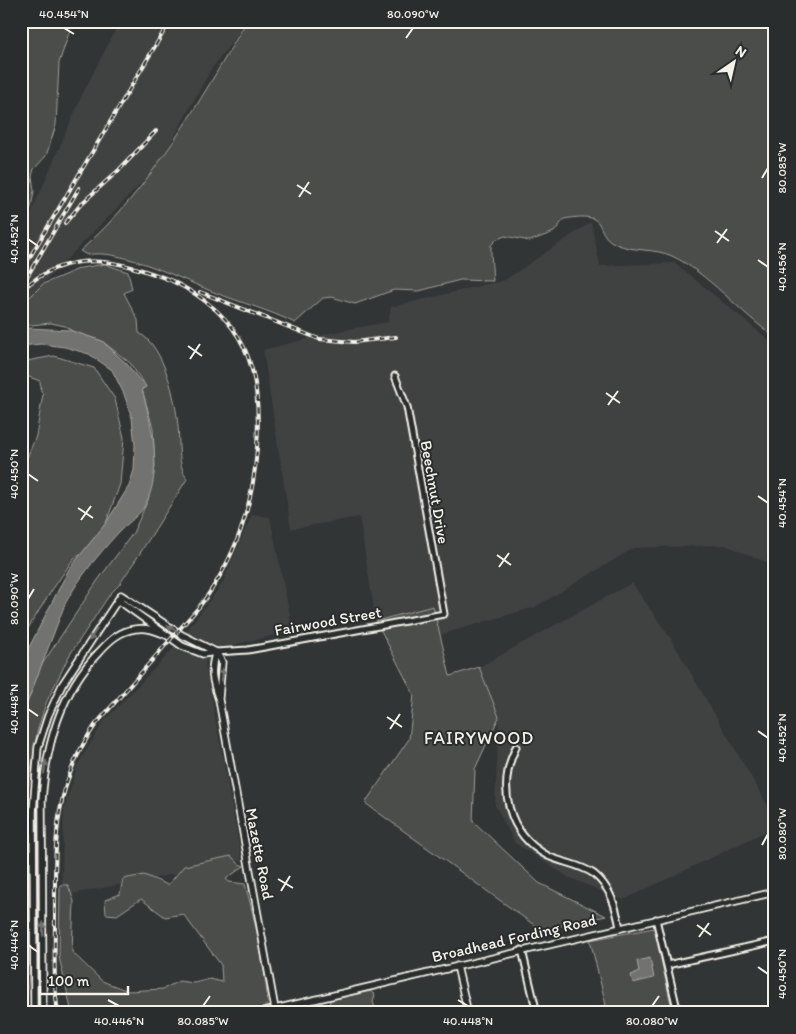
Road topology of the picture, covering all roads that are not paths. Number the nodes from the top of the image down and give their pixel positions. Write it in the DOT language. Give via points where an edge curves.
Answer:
graph roads {
  1 [pos="395,376"];
  2 [pos="119,598"];
  3 [pos="444,614"];
  4 [pos="168,636"];
  5 [pos="216,652"];
  6 [pos="219,700"];
  7 [pos="516,747"];
  8 [pos="775,892"];
  9 [pos="656,919"];
  10 [pos="620,928"];
  11 [pos="775,942"];
  12 [pos="522,950"];
  13 [pos="667,965"];
  14 [pos="457,966"];
  15 [pos="275,1011"];
  16 [pos="34,1013"];
  17 [pos="43,1013"];
  18 [pos="259,1013"];
  19 [pos="468,1013"];
  20 [pos="537,1013"];
  21 [pos="678,1013"];
  1 -- 3 [label="street, Beechnut Drive" via="407,407"];
  2 -- 4 [label="street, Fairwood Street"];
  5 -- 2 [label="street, Fairwood Street, one-way"];
  2 -- 16 [label="street, one-way" via="62,685 38,747 33,812"];
  3 -- 5 [label="street, Fairwood Street" via="248,650"];
  4 -- 5 [label="street, Fairwood Street" via="198,653"];
  17 -- 4 [label="street, one-way" via="42,801 45,766 59,714 87,664 108,642 126,631 146,629"];
  6 -- 5 [label="street, Mazette Road, one-way" via="222,662"];
  5 -- 6 [label="street, Mazette Road" via="211,665"];
  6 -- 15 [label="street, Mazette Road"];
  7 -- 10 [label="street" via="508,768 506,786 514,821 540,851 580,867 599,879 615,904"];
  8 -- 9 [label="street, Broadhead Fording Road"];
  9 -- 10 [label="street, Broadhead Fording Road"];
  9 -- 13 [label="street"];
  10 -- 12 [label="street, Broadhead Fording Road"];
  11 -- 13 [label="street"];
  12 -- 14 [label="street, Broadhead Fording Road"];
  12 -- 20 [label="street"];
  13 -- 21 [label="street"];
  14 -- 15 [label="street, Broadhead Fording Road"];
  14 -- 19 [label="street"];
  15 -- 18 [label="street, Broadhead Fording Road"];
}
